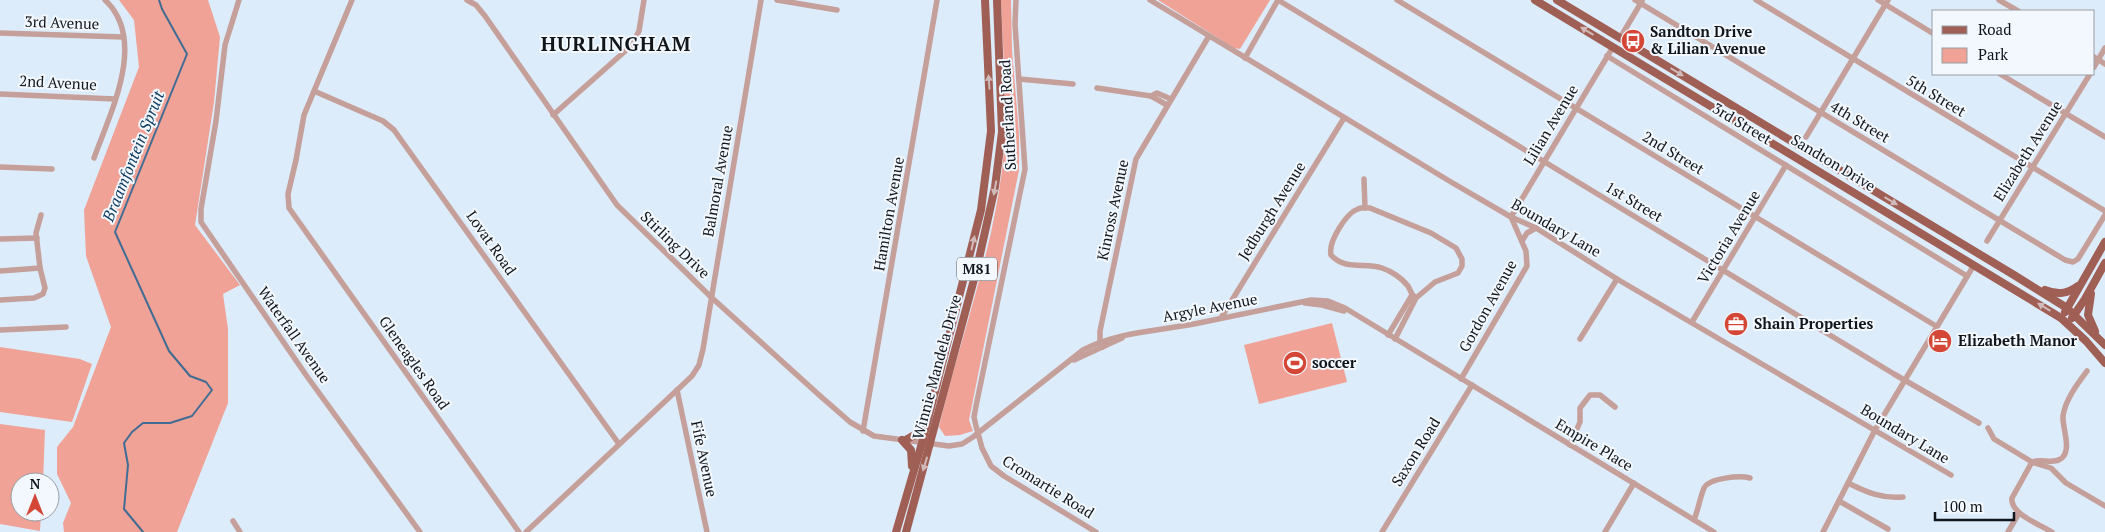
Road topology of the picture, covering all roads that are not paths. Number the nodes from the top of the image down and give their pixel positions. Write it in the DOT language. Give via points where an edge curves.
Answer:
graph roads {
  1 [pos="105,0"];
  2 [pos="239,0"];
  3 [pos="352,0"];
  4 [pos="467,0"];
  5 [pos="644,0"];
  6 [pos="761,0"];
  7 [pos="777,0"];
  8 [pos="937,0"];
  9 [pos="985,0"];
  10 [pos="997,0"];
  11 [pos="1016,0"];
  12 [pos="1150,0"];
  13 [pos="1278,0"];
  14 [pos="1397,0"];
  15 [pos="1535,0"];
  16 [pos="1557,0"];
  17 [pos="1756,0"];
  18 [pos="1878,0"];
  19 [pos="1999,0"];
  20 [pos="1639,1"];
  21 [pos="1887,2"];
  22 [pos="478,3"];
  23 [pos="837,10"];
  24 [pos="2016,10"];
  25 [pos="0,33"];
  26 [pos="1932,33"];
  27 [pos="1209,36"];
  28 [pos="123,37"];
  29 [pos="1620,38"];
  30 [pos="1613,47"];
  31 [pos="2105,48"];
  32 [pos="1607,56"];
  33 [pos="1245,58"];
  34 [pos="1853,59"];
  35 [pos="2096,59"];
  36 [pos="2105,64"];
  37 [pos="2002,75"];
  38 [pos="2089,75"];
  39 [pos="1019,79"];
  40 [pos="1073,84"];
  41 [pos="1097,88"];
  42 [pos="314,91"];
  43 [pos="0,94"];
  44 [pos="115,99"];
  45 [pos="1169,102"];
  46 [pos="1575,108"];
  47 [pos="1820,112"];
  48 [pos="2066,114"];
  49 [pos="553,115"];
  50 [pos="1344,118"];
  51 [pos="1806,137"];
  52 [pos="2105,137"];
  53 [pos="94,158"];
  54 [pos="1544,162"];
  55 [pos="1786,165"];
  56 [pos="0,167"];
  57 [pos="2033,168"];
  58 [pos="52,169"];
  59 [pos="1364,179"];
  60 [pos="1365,208"];
  61 [pos="2105,213"];
  62 [pos="41,215"];
  63 [pos="1511,217"];
  64 [pos="1756,218"];
  65 [pos="2000,220"];
  66 [pos="1536,228"];
  67 [pos="37,238"];
  68 [pos="0,239"];
  69 [pos="1522,241"];
  70 [pos="1987,241"];
  71 [pos="2105,242"];
  72 [pos="2105,263"];
  73 [pos="1974,265"];
  74 [pos="40,268"];
  75 [pos="0,271"];
  76 [pos="1724,271"];
  77 [pos="2099,274"];
  78 [pos="2014,275"];
  79 [pos="1967,276"];
  80 [pos="1617,279"];
  81 [pos="2082,282"];
  82 [pos="711,297"];
  83 [pos="1414,297"];
  84 [pos="0,300"];
  85 [pos="2068,308"];
  86 [pos="2075,314"];
  87 [pos="1221,318"];
  88 [pos="2064,320"];
  89 [pos="1692,322"];
  90 [pos="1936,326"];
  91 [pos="66,327"];
  92 [pos="0,330"];
  93 [pos="1388,335"];
  94 [pos="2097,335"];
  95 [pos="1395,339"];
  96 [pos="1580,339"];
  97 [pos="2105,344"];
  98 [pos="1102,345"];
  99 [pos="2105,363"];
  100 [pos="2087,371"];
  101 [pos="1461,379"];
  102 [pos="1904,379"];
  103 [pos="1472,385"];
  104 [pos="677,390"];
  105 [pos="1615,407"];
  106 [pos="1979,423"];
  107 [pos="1988,428"];
  108 [pos="925,429"];
  109 [pos="1874,430"];
  110 [pos="863,431"];
  111 [pos="978,433"];
  112 [pos="903,440"];
  113 [pos="922,443"];
  114 [pos="619,444"];
  115 [pos="931,444"];
  116 [pos="1570,445"];
  117 [pos="2032,462"];
  118 [pos="912,473"];
  119 [pos="1950,476"];
  120 [pos="1750,478"];
  121 [pos="1634,483"];
  122 [pos="1848,483"];
  123 [pos="1903,497"];
  124 [pos="1838,502"];
  125 [pos="2105,506"];
  126 [pos="2018,513"];
  127 [pos="1694,520"];
  128 [pos="233,521"];
  129 [pos="1888,529"];
  130 [pos="239,530"];
  131 [pos="420,532"];
  132 [pos="519,532"];
  133 [pos="526,532"];
  134 [pos="706,532"];
  135 [pos="896,532"];
  136 [pos="906,532"];
  137 [pos="1096,532"];
  138 [pos="1382,532"];
  139 [pos="1605,532"];
  140 [pos="1714,532"];
  141 [pos="1823,532"];
  142 [pos="2008,532"];
  143 [pos="2052,532"];
  1 -- 28 [label="street" via="118,17"];
  2 -- 131 [label="street, Waterfall Avenue" via="224,45 214,135 201,209 202,226"];
  3 -- 42 [label="street"];
  4 -- 22 [label="street, Stirling Drive"];
  5 -- 49 [label="street" via="639,31 632,45"];
  6 -- 82 [label="street, Balmoral Avenue"];
  7 -- 23 [label="street"];
  8 -- 110 [label="street, Hamilton Avenue"];
  108 -- 9 [label="main road, Winnie Mandela Drive / M81, one-way" via="968,264 985,182 991,131"];
  10 -- 115 [label="main road, Winnie Mandela Drive / M81, one-way" via="1002,111 1000,161 990,217"];
  11 -- 39 [label="street, Sutherland Road"];
  12 -- 27 [label="street, Boundary Lane"];
  13 -- 33 [label="street"];
  13 -- 54 [label="street, 1st Street"];
  14 -- 46 [label="street, 2nd Street"];
  30 -- 15 [label="main road, Sandton Drive, one-way"];
  16 -- 29 [label="main road, Sandton Drive"];
  17 -- 34 [label="street, 5th Street"];
  18 -- 21 [label="street"];
  19 -- 24 [label="street"];
  20 -- 29 [label="street"];
  20 -- 47 [label="street, 4th Street"];
  21 -- 26 [label="street"];
  21 -- 34 [label="street"];
  22 -- 49 [label="street, Stirling Drive"];
  25 -- 28 [label="street, 3rd Avenue"];
  27 -- 33 [label="street, Boundary Lane"];
  27 -- 45 [label="street, Kinross Avenue"];
  28 -- 44 [label="street" via="125,65"];
  29 -- 78 [label="main road, Sandton Drive, one-way"];
  30 -- 32 [label="street, Lilian Avenue"];
  30 -- 73 [label="main road, Sandton Drive"];
  31 -- 35 [label="street"];
  32 -- 46 [label="street, Lilian Avenue"];
  32 -- 55 [label="street, 3rd Street"];
  33 -- 50 [label="street, Boundary Lane"];
  34 -- 47 [label="street"];
  34 -- 57 [label="street, 5th Street"];
  35 -- 36 [label="street"];
  37 -- 48 [label="street"];
  38 -- 48 [label="street, Elizabeth Avenue"];
  39 -- 40 [label="street"];
  39 -- 111 [label="street, Sutherland Road" via="1024,170 976,406 974,422"];
  41 -- 45 [label="street" via="1151,96 1157,93"];
  42 -- 114 [label="street, Lovat Road" via="383,121 394,130"];
  42 -- 132 [label="street, Gleneagles Road" via="302,126 288,194 289,208"];
  43 -- 44 [label="street, 2nd Avenue"];
  44 -- 53 [label="street"];
  45 -- 98 [label="street, Kinross Avenue" via="1133,168 1104,314"];
  46 -- 54 [label="street, Lilian Avenue"];
  46 -- 64 [label="street, 2nd Street"];
  47 -- 51 [label="street"];
  47 -- 65 [label="street, 4th Street"];
  48 -- 52 [label="street"];
  48 -- 57 [label="street, Elizabeth Avenue"];
  49 -- 82 [label="street, Stirling Drive" via="610,198"];
  50 -- 63 [label="street, Boundary Lane"];
  50 -- 87 [label="street, Jedburgh Avenue"];
  54 -- 63 [label="street, Lilian Avenue"];
  54 -- 76 [label="street, 1st Street"];
  55 -- 64 [label="street, Victoria Avenue"];
  55 -- 79 [label="street, 3rd Street"];
  56 -- 58 [label="street"];
  57 -- 61 [label="street, 5th Street"];
  57 -- 65 [label="street, Elizabeth Avenue"];
  59 -- 60 [label="street"];
  60 -- 83 [label="street" via="1348,217 1331,243 1331,255 1354,267 1384,269 1402,280"];
  60 -- 83 [label="street" via="1426,230 1460,252 1463,262 1458,273 1436,282"];
  61 -- 65 [label="street, 4th Street" via="2073,262"];
  62 -- 67 [label="street"];
  63 -- 66 [label="street, Boundary Lane"];
  63 -- 69 [label="street, Gordon Avenue"];
  64 -- 76 [label="street, Victoria Avenue"];
  64 -- 90 [label="street, 2nd Street"];
  65 -- 70 [label="street, Elizabeth Avenue"];
  66 -- 69 [label="street"];
  66 -- 80 [label="street, Boundary Lane"];
  67 -- 68 [label="street"];
  67 -- 74 [label="street"];
  69 -- 101 [label="street, Gordon Avenue" via="1528,260 1525,270"];
  71 -- 81 [label="main road"];
  72 -- 77 [label="main road"];
  73 -- 79 [label="street"];
  88 -- 73 [label="main road, Sandton Drive, one-way"];
  74 -- 75 [label="street"];
  74 -- 84 [label="street" via="45,288 43,294 34,298"];
  76 -- 89 [label="street, Victoria Avenue"];
  76 -- 102 [label="street, 1st Street"];
  77 -- 86 [label="main road"];
  77 -- 94 [label="main road" via="2088,315"];
  78 -- 81 [label="main road" via="2054,293 2069,292"];
  78 -- 85 [label="main road, Sandton Drive"];
  79 -- 90 [label="street"];
  80 -- 89 [label="street, Boundary Lane"];
  80 -- 96 [label="street"];
  81 -- 85 [label="main road"];
  82 -- 104 [label="street, Balmoral Avenue" via="699,365"];
  82 -- 110 [label="street, Stirling Drive"];
  83 -- 93 [label="street"];
  83 -- 95 [label="street"];
  85 -- 86 [label="main road, Sandton Drive"];
  85 -- 88 [label="main road"];
  86 -- 88 [label="main road"];
  86 -- 94 [label="main road, Sandton Drive"];
  87 -- 93 [label="street, Argyle Avenue" via="1322,300 1340,305"];
  87 -- 98 [label="street, Argyle Avenue" via="1124,336"];
  88 -- 99 [label="main road, Sandton Drive"];
  89 -- 109 [label="street, Boundary Lane"];
  90 -- 102 [label="street"];
  91 -- 92 [label="street"];
  93 -- 95 [label="street, Argyle Avenue"];
  94 -- 97 [label="main road, Sandton Drive"];
  95 -- 101 [label="street, Argyle Avenue"];
  98 -- 111 [label="street, Argyle Avenue" via="1083,350"];
  100 -- 117 [label="street" via="2065,407 2065,454 2058,460"];
  101 -- 103 [label="street, Empire Place"];
  102 -- 106 [label="street, 1st Street"];
  102 -- 109 [label="street"];
  103 -- 116 [label="street, Empire Place"];
  103 -- 138 [label="street, Saxon Road"];
  104 -- 114 [label="street, Balmoral Avenue"];
  104 -- 134 [label="street, Fife Avenue"];
  105 -- 116 [label="street" via="1600,395 1590,395 1580,408 1580,422"];
  107 -- 117 [label="street" via="1994,439"];
  108 -- 112 [label="main road"];
  108 -- 113 [label="main road, Winnie Mandela Drive / M81"];
  109 -- 119 [label="street, Boundary Lane"];
  109 -- 122 [label="street"];
  110 -- 112 [label="street, Stirling Drive"];
  111 -- 115 [label="street, Argyle Avenue" via="958,445"];
  111 -- 137 [label="street, Cromartie Road" via="985,455 997,471"];
  112 -- 113 [label="street, Stirling Drive"];
  112 -- 118 [label="main road" via="911,450"];
  113 -- 115 [label="street, Stirling Drive"];
  113 -- 118 [label="main road, Winnie Mandela Drive / M81"];
  114 -- 133 [label="street, Balmoral Avenue"];
  115 -- 136 [label="main road, Winnie Mandela Drive / M81, one-way"];
  116 -- 121 [label="street, Empire Place"];
  117 -- 125 [label="street" via="2051,468 2066,483"];
  117 -- 126 [label="street" via="2012,498"];
  118 -- 135 [label="main road, Winnie Mandela Drive / M81"];
  120 -- 127 [label="street" via="1737,475 1708,484"];
  121 -- 127 [label="street, Empire Place"];
  121 -- 139 [label="street"];
  122 -- 123 [label="street" via="1880,496"];
  122 -- 124 [label="street"];
  124 -- 129 [label="street"];
  124 -- 141 [label="street"];
  126 -- 142 [label="street"];
  126 -- 143 [label="street"];
  127 -- 140 [label="street, Empire Place"];
  128 -- 130 [label="street"];
}
